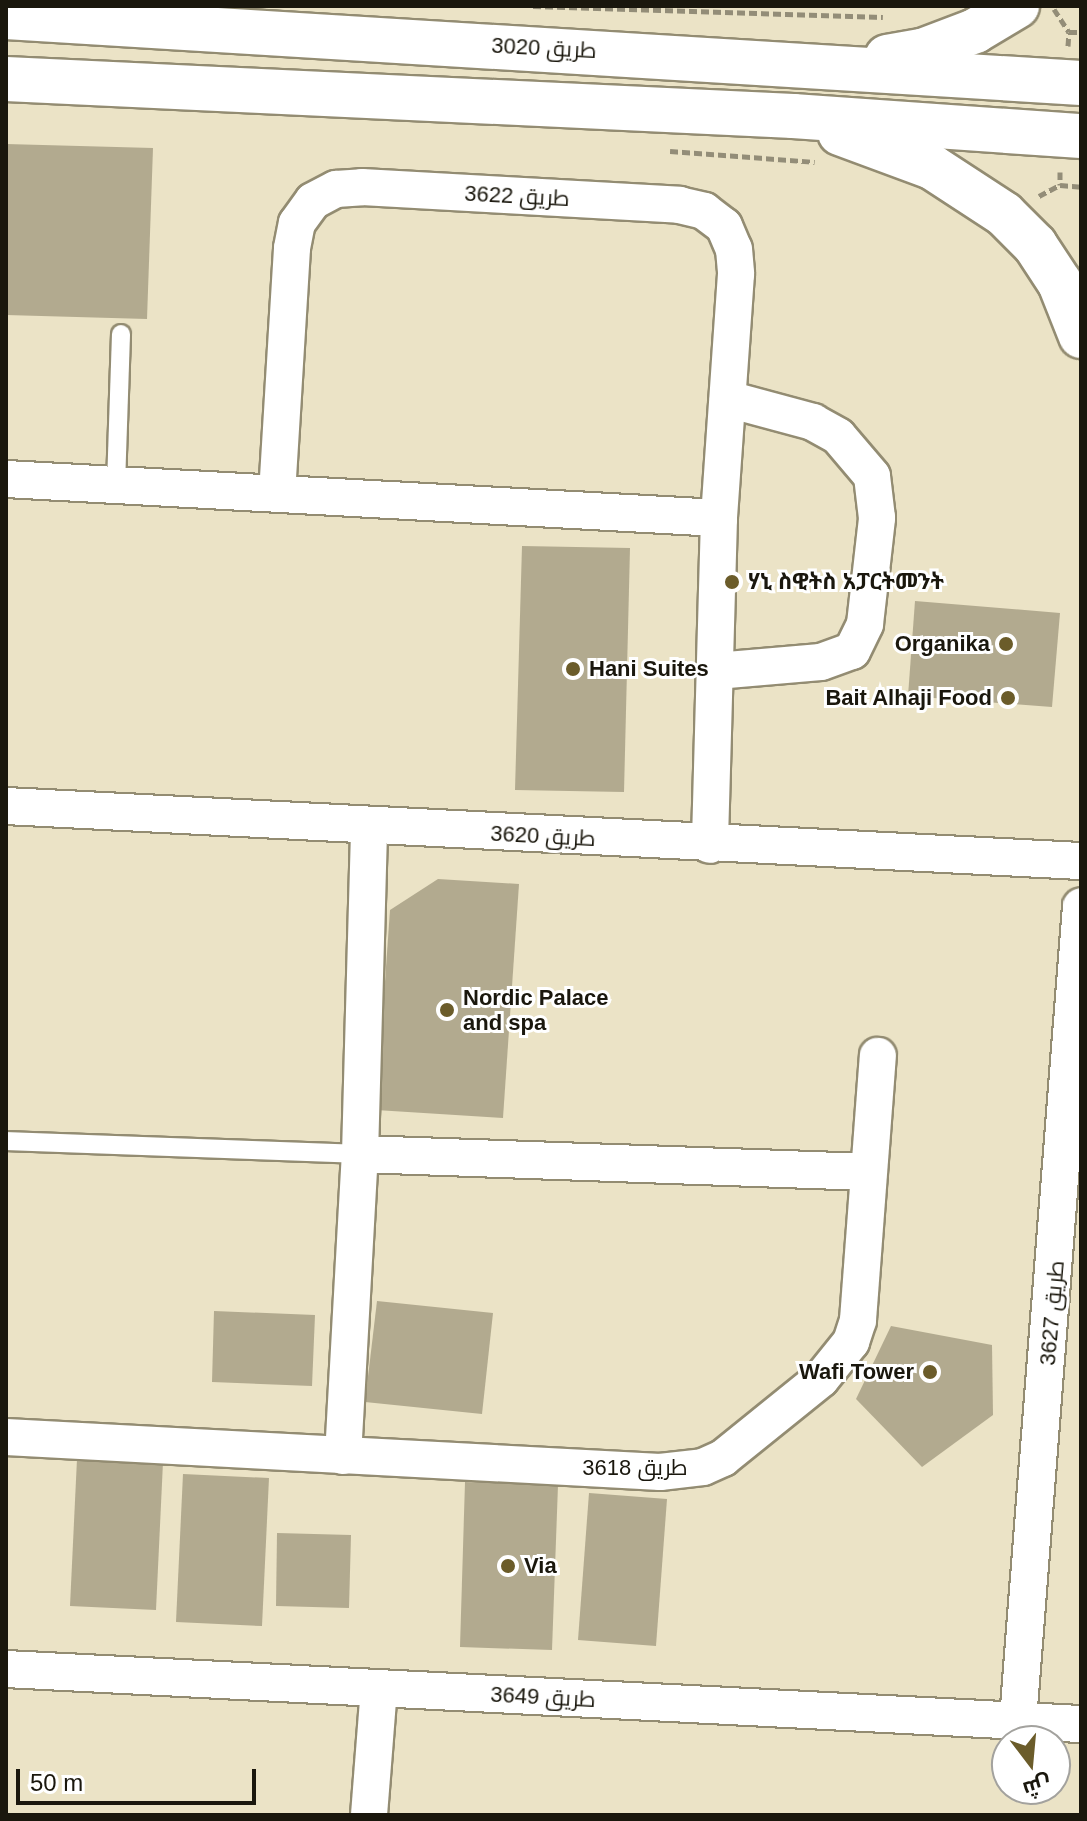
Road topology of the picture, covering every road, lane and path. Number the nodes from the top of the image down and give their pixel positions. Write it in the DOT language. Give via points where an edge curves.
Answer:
graph roads {
  1 [pos="533,6"];
  2 [pos="1017,6"];
  3 [pos="1051,6"];
  4 [pos="889,16"];
  5 [pos="6,17"];
  6 [pos="1069,32"];
  7 [pos="838,66"];
  8 [pos="6,79"];
  9 [pos="1081,83"];
  10 [pos="793,116"];
  11 [pos="1081,136"];
  12 [pos="121,334"];
  13 [pos="1081,336"];
  14 [pos="728,399"];
  15 [pos="6,479"];
  16 [pos="116,485"];
  17 [pos="277,494"];
  18 [pos="719,518"];
  19 [pos="716,671"];
  20 [pos="6,806"];
  21 [pos="369,826"];
  22 [pos="710,845"];
  23 [pos="1081,861"];
  24 [pos="1081,906"];
  25 [pos="878,1056"];
  26 [pos="6,1141"];
  27 [pos="360,1154"];
  28 [pos="867,1172"];
  29 [pos="1071,1211"];
  30 [pos="6,1437"];
  31 [pos="343,1456"];
  32 [pos="6,1669"];
  33 [pos="379,1689"];
  34 [pos="1018,1720"];
  35 [pos="1081,1724"];
  36 [pos="369,1815"];
  1 -- 4 [label="path"];
  2 -- 7 [label="street" via="975,31 922,51"];
  3 -- 6 [label="path"];
  5 -- 7 [label="street, طريق 3020"];
  7 -- 9 [label="street, طريق 3020"];
  8 -- 10 [label="street"];
  10 -- 11 [label="street"];
  10 -- 13 [label="street" via="932,167 992,205 1035,245 1060,283"];
  12 -- 16 [label="lane"];
  14 -- 17 [label="street, طريق 3622" via="734,249 724,226 704,211 664,204 336,189 313,201 297,223 292,248"];
  14 -- 18 [label="street, طريق 3622"];
  14 -- 19 [label="street" via="813,422 838,436 872,476 877,518 865,624 852,651 821,662"];
  15 -- 16 [label="street"];
  16 -- 17 [label="street"];
  17 -- 18 [label="street"];
  18 -- 19 [label="street, طريق 3622"];
  19 -- 22 [label="street, طريق 3622"];
  20 -- 21 [label="street, طريق 3620"];
  21 -- 22 [label="street, طريق 3620"];
  21 -- 27 [label="street"];
  22 -- 23 [label="street, طريق 3620"];
  24 -- 29 [label="street, طريق 3627"];
  25 -- 28 [label="street, طريق 3618"];
  26 -- 27 [label="lane"];
  27 -- 28 [label="street"];
  27 -- 31 [label="street"];
  28 -- 31 [label="street, طريق 3618" via="858,1320 851,1342 821,1379 723,1458 682,1472"];
  29 -- 34 [label="street, طريق 3627"];
  30 -- 31 [label="street, طريق 3618"];
  32 -- 33 [label="street, طريق 3649"];
  33 -- 34 [label="street, طريق 3649"];
  33 -- 36 [label="street"];
  34 -- 35 [label="street, طريق 3649"];
}
